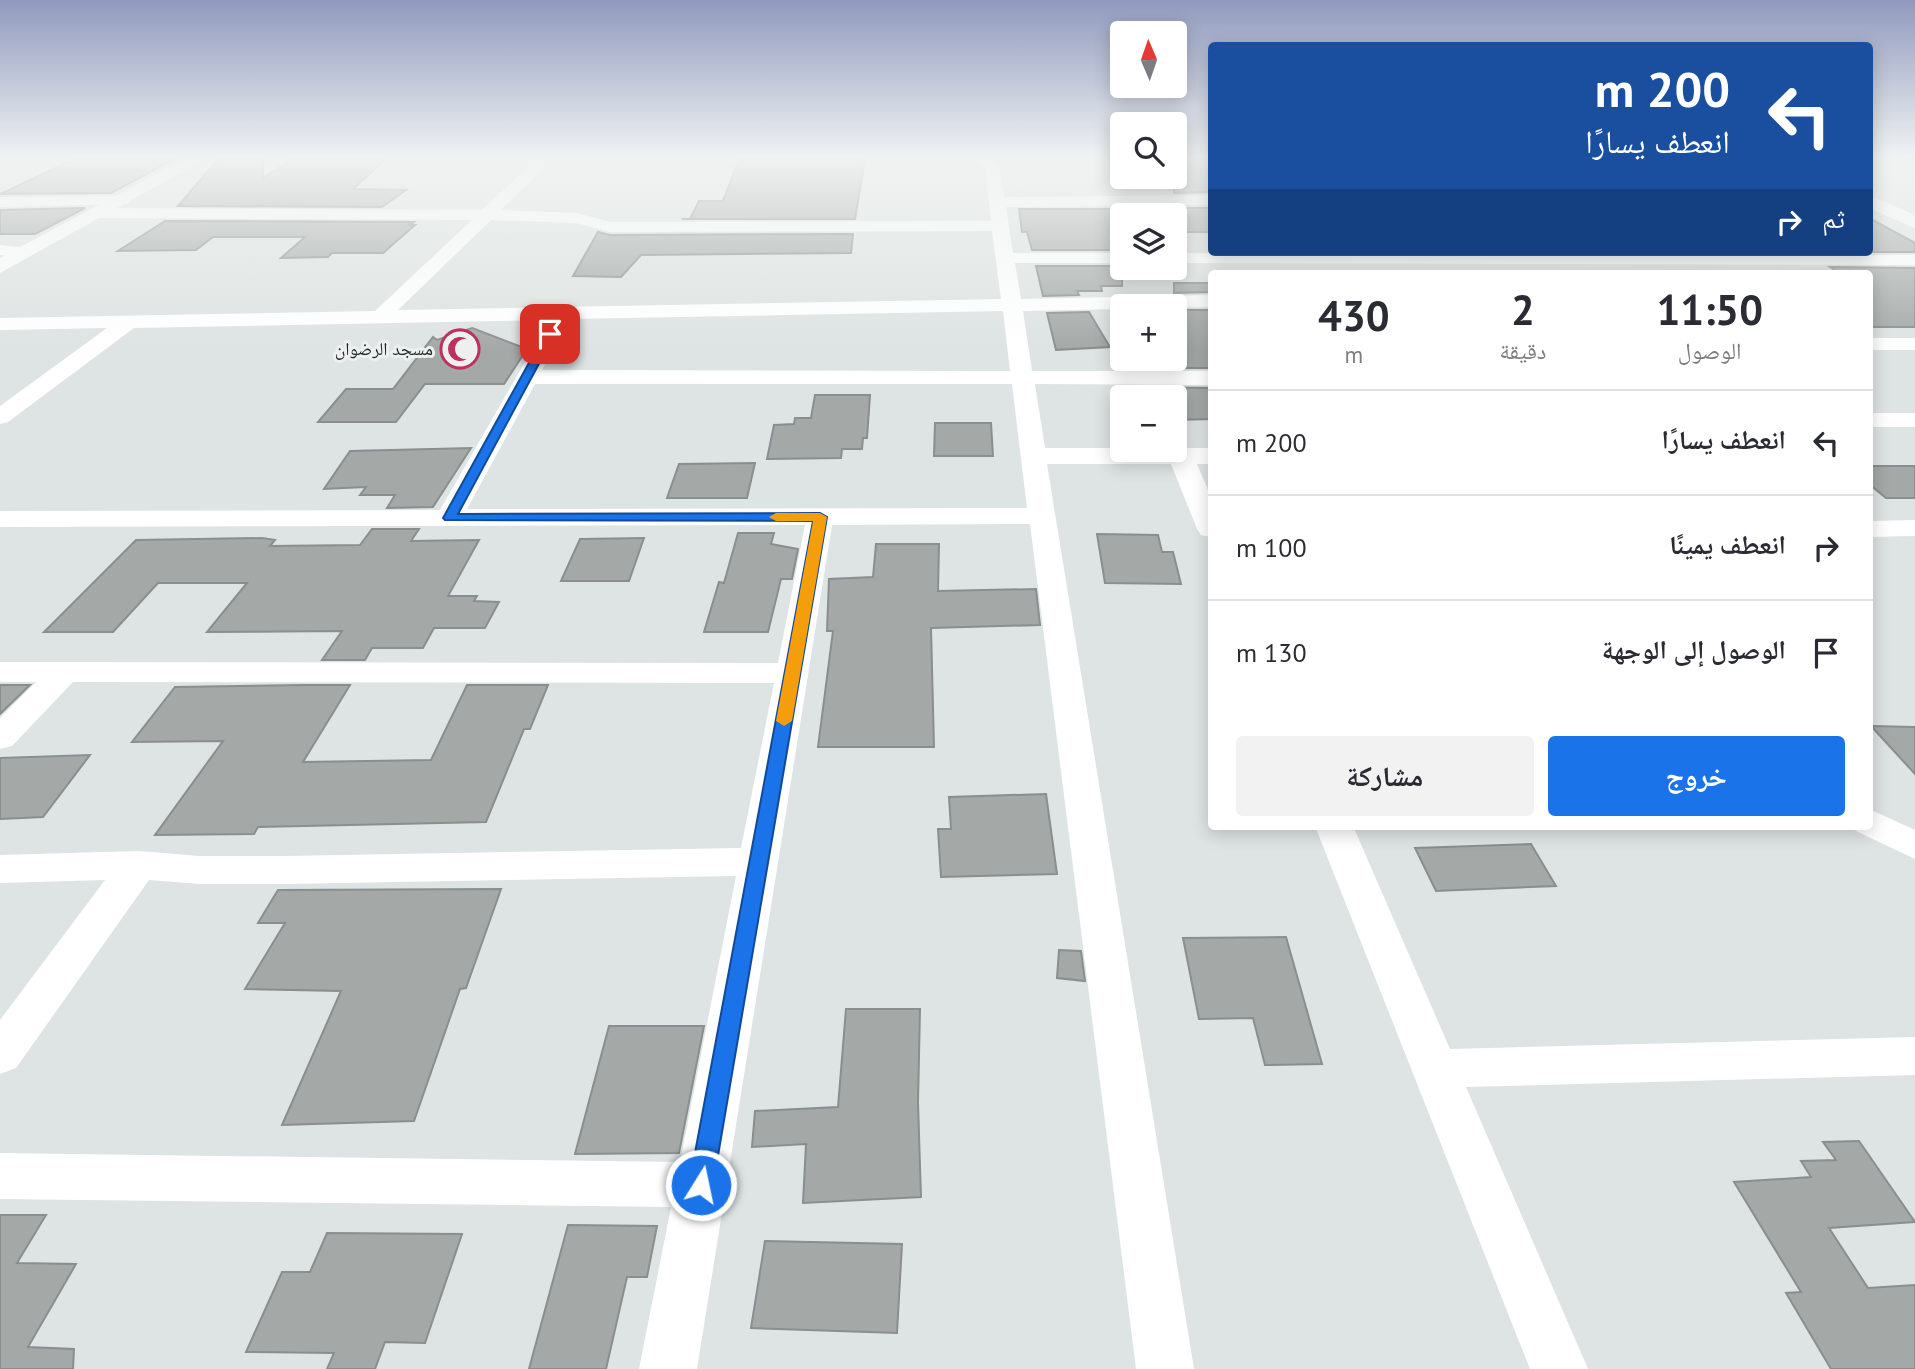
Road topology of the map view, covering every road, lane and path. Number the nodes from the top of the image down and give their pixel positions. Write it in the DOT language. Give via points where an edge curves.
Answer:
graph roads {
  1 [pos="85,221"];
  2 [pos="484,221"];
  3 [pos="588,221"];
  4 [pos="1000,221"];
  5 [pos="1060,221"];
  6 [pos="1001,229"];
  7 [pos="0,250"];
  8 [pos="26,253"];
  9 [pos="1110,255"];
  10 [pos="1413,256"];
  11 [pos="1187,258"];
  12 [pos="1581,259"];
  13 [pos="1915,260"];
  14 [pos="0,267"];
  15 [pos="1594,270"];
  16 [pos="1208,301"];
  17 [pos="1012,304"];
  18 [pos="563,313"];
  19 [pos="381,316"];
  20 [pos="130,321"];
  21 [pos="0,324"];
  22 [pos="1873,344"];
  23 [pos="1915,344"];
  24 [pos="526,377"];
  25 [pos="1208,378"];
  26 [pos="1023,379"];
  27 [pos="0,417"];
  28 [pos="1873,420"];
  29 [pos="1915,420"];
  30 [pos="1034,456"];
  31 [pos="1110,456"];
  32 [pos="1187,456"];
  33 [pos="1208,456"];
  34 [pos="1183,462"];
  35 [pos="1042,516"];
  36 [pos="820,517"];
  37 [pos="449,518"];
  38 [pos="0,519"];
  39 [pos="1208,523"];
  40 [pos="1915,528"];
  41 [pos="1873,529"];
  42 [pos="0,671"];
  43 [pos="65,671"];
  44 [pos="792,673"];
  45 [pos="0,738"];
  46 [pos="1873,824"];
  47 [pos="1336,830"];
  48 [pos="1915,846"];
  49 [pos="759,862"];
  50 [pos="138,864"];
  51 [pos="0,869"];
  52 [pos="0,1055"];
  53 [pos="1915,1056"];
  54 [pos="1435,1069"];
  55 [pos="0,1176"];
  56 [pos="701,1185"];
  57 [pos="668,1369"];
  58 [pos="1165,1369"];
  59 [pos="1559,1369"];
  1 -- 8 [label="street"];
  2 -- 19 [label="street"];
  3 -- 6 [label="street" via="610,227"];
  4 -- 6 [label="street"];
  5 -- 6 [label="street"];
  6 -- 9 [label="street"];
  6 -- 17 [label="street"];
  7 -- 8 [label="street"];
  8 -- 14 [label="street"];
  10 -- 11 [label="street"];
  10 -- 12 [label="street"];
  12 -- 13 [label="street"];
  12 -- 15 [label="street"];
  16 -- 17 [label="street"];
  17 -- 18 [label="street"];
  17 -- 26 [label="street"];
  18 -- 19 [label="street"];
  18 -- 24 [label="street"];
  19 -- 20 [label="street"];
  20 -- 21 [label="street"];
  20 -- 27 [label="street"];
  22 -- 23 [label="street"];
  24 -- 26 [label="street"];
  24 -- 37 [label="street"];
  25 -- 26 [label="street"];
  26 -- 30 [label="street"];
  28 -- 29 [label="street"];
  30 -- 31 [label="street"];
  30 -- 35 [label="street"];
  32 -- 33 [label="street"];
  34 -- 39 [label="street"];
  35 -- 36 [label="street"];
  35 -- 58 [label="street"];
  36 -- 37 [label="street"];
  36 -- 44 [label="street"];
  37 -- 38 [label="street"];
  40 -- 41 [label="street"];
  42 -- 43 [label="street"];
  43 -- 44 [label="street"];
  43 -- 45 [label="street"];
  44 -- 49 [label="street"];
  46 -- 48 [label="street"];
  47 -- 54 [label="street"];
  49 -- 50 [label="street" via="285,870"];
  49 -- 56 [label="street"];
  50 -- 51 [label="street"];
  50 -- 52 [label="street"];
  53 -- 54 [label="street"];
  54 -- 59 [label="street"];
  55 -- 56 [label="street"];
  56 -- 57 [label="street"];
}
